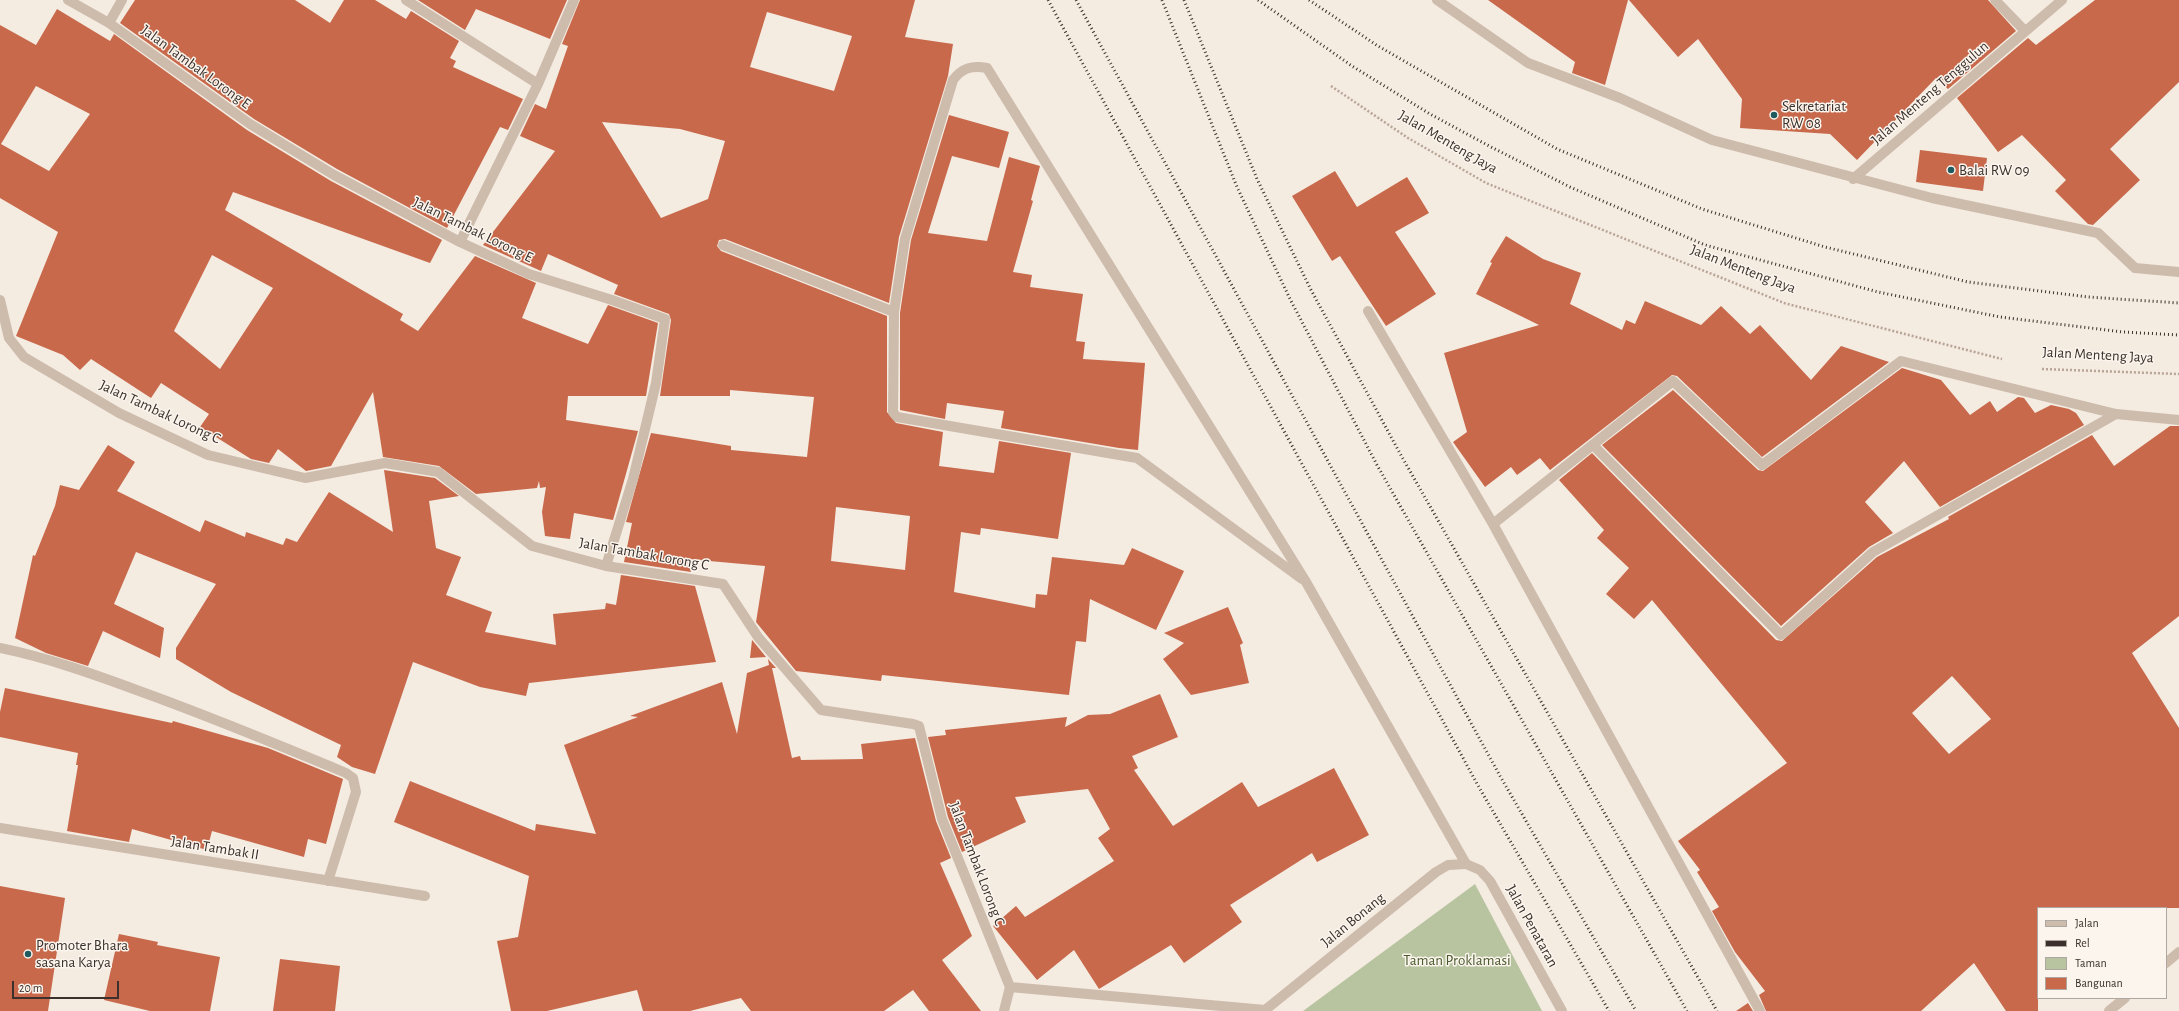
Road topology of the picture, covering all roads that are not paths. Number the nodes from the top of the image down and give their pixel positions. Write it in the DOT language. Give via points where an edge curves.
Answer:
graph roads {
  1 [pos="68,0"];
  2 [pos="122,0"];
  3 [pos="406,0"];
  4 [pos="574,0"];
  5 [pos="1437,0"];
  6 [pos="1995,0"];
  7 [pos="2062,0"];
  8 [pos="109,23"];
  9 [pos="2026,30"];
  10 [pos="538,84"];
  11 [pos="1853,179"];
  12 [pos="460,242"];
  13 [pos="723,245"];
  14 [pos="2179,272"];
  15 [pos="0,300"];
  16 [pos="1368,311"];
  17 [pos="894,312"];
  18 [pos="2116,414"];
  19 [pos="2179,420"];
  20 [pos="1593,444"];
  21 [pos="1493,524"];
  22 [pos="606,566"];
  23 [pos="1306,582"];
  24 [pos="0,648"];
  25 [pos="0,828"];
  26 [pos="1466,864"];
  27 [pos="328,881"];
  28 [pos="425,896"];
  29 [pos="2179,952"];
  30 [pos="2167,962"];
  31 [pos="1010,987"];
  32 [pos="2123,999"];
  33 [pos="1264,1010"];
  34 [pos="1004,1011"];
  35 [pos="1562,1011"];
  36 [pos="1760,1011"];
  37 [pos="2109,1011"];
  1 -- 8 [label="street, Jalan Tambak Lorong E"];
  2 -- 8 [label="street"];
  3 -- 10 [label="street"];
  4 -- 10 [label="street"];
  5 -- 11 [label="street" via="1528,63 1620,98 1712,140"];
  6 -- 9 [label="street"];
  7 -- 9 [label="street, Jalan Menteng Tenggulun"];
  8 -- 12 [label="street, Jalan Tambak Lorong E" via="250,124 334,175"];
  9 -- 11 [label="street, Jalan Menteng Tenggulun"];
  10 -- 12 [label="street"];
  11 -- 14 [label="street" via="2098,233 2135,268"];
  12 -- 22 [label="street, Jalan Tambak Lorong E" via="529,274 665,319 656,383 632,479"];
  13 -- 17 [label="street"];
  15 -- 22 [label="street, Jalan Tambak Lorong C" via="9,338 24,357 119,413 208,455 305,478 385,463 438,472 532,546"];
  16 -- 21 [label="street"];
  17 -- 23 [label="street" via="895,416 1137,458"];
  17 -- 23 [label="street" via="905,239 953,80 970,67 987,68"];
  18 -- 19 [label="street"];
  18 -- 20 [label="street" via="1901,361 1762,465 1673,381"];
  18 -- 20 [label="street" via="1873,552 1781,635"];
  20 -- 21 [label="street"];
  21 -- 36 [label="street"];
  22 -- 31 [label="street, Jalan Tambak Lorong C" via="720,583 725,586 758,637 821,710 919,726 942,819"];
  23 -- 26 [label="street"];
  24 -- 27 [label="street" via="28,653 136,689 226,722 350,775 356,785 356,792"];
  25 -- 27 [label="street, Jalan Tambak II"];
  26 -- 33 [label="street, Jalan Bonang" via="1448,865 1436,872"];
  26 -- 35 [label="street, Jalan Penataran" via="1480,870 1490,881"];
  27 -- 28 [label="street, Jalan Tambak II"];
  29 -- 30 [label="street"];
  31 -- 33 [label="street"];
  31 -- 34 [label="street"];
  32 -- 37 [label="street"];
}
